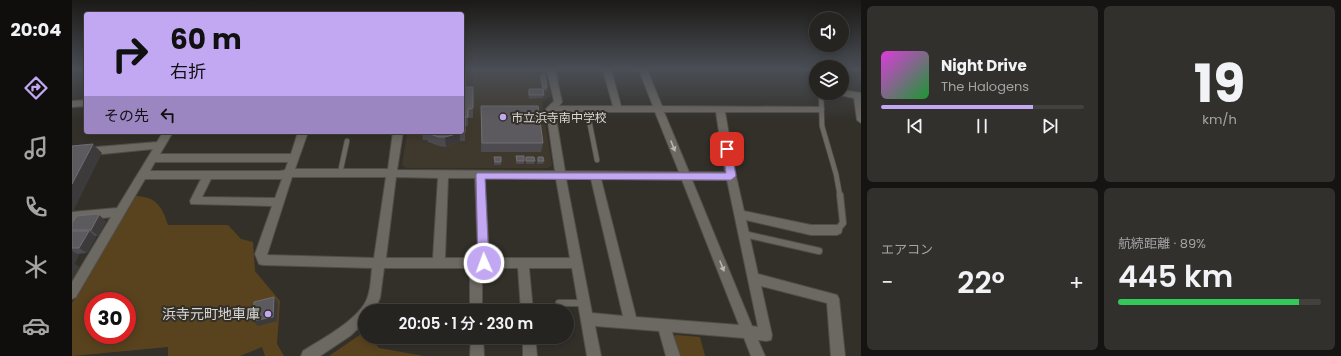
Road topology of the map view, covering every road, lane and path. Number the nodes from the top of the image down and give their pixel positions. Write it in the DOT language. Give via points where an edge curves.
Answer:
graph roads {
  1 [pos="555,87"];
  2 [pos="612,87"];
  3 [pos="649,87"];
  4 [pos="849,94"];
  5 [pos="859,96"];
  6 [pos="821,100"];
  7 [pos="84,103"];
  8 [pos="72,104"];
  9 [pos="550,109"];
  10 [pos="618,109"];
  11 [pos="720,109"];
  12 [pos="587,110"];
  13 [pos="658,110"];
  14 [pos="820,110"];
  15 [pos="861,120"];
  16 [pos="167,134"];
  17 [pos="302,134"];
  18 [pos="398,134"];
  19 [pos="348,141"];
  20 [pos="160,145"];
  21 [pos="72,153"];
  22 [pos="152,158"];
  23 [pos="294,158"];
  24 [pos="597,160"];
  25 [pos="340,173"];
  26 [pos="288,174"];
  27 [pos="391,174"];
  28 [pos="142,175"];
  29 [pos="208,175"];
  30 [pos="443,175"];
  31 [pos="480,175"];
  32 [pos="562,176"];
  33 [pos="595,176"];
  34 [pos="685,176"];
  35 [pos="731,176"];
  36 [pos="279,202"];
  37 [pos="119,212"];
  38 [pos="740,214"];
  39 [pos="72,217"];
  40 [pos="837,230"];
  41 [pos="744,234"];
  42 [pos="819,251"];
  43 [pos="379,262"];
  44 [pos="439,262"];
  45 [pos="480,263"];
  46 [pos="523,263"];
  47 [pos="577,263"];
  48 [pos="753,278"];
  49 [pos="72,293"];
  50 [pos="584,303"];
  51 [pos="371,304"];
  52 [pos="477,304"];
  53 [pos="526,304"];
  54 [pos="559,304"];
  55 [pos="587,319"];
  56 [pos="358,320"];
  57 [pos="631,323"];
  58 [pos="664,326"];
  59 [pos="749,332"];
  60 [pos="476,344"];
  61 [pos="529,344"];
  62 [pos="308,356"];
  63 [pos="477,356"];
  64 [pos="530,356"];
  65 [pos="594,356"];
  66 [pos="672,356"];
  67 [pos="758,356"];
  68 [pos="838,356"];
  1 -- 9 [label="street" via="558,102"];
  2 -- 10 [label="street"];
  3 -- 13 [label="street"];
  4 -- 5 [label="street"];
  5 -- 15 [label="street"];
  6 -- 14 [label="lane"];
  7 -- 8 [label="street"];
  9 -- 12 [label="street"];
  9 -- 32 [label="street"];
  10 -- 12 [label="street"];
  10 -- 13 [label="street"];
  11 -- 13 [label="street"];
  11 -- 14 [label="street"];
  11 -- 35 [label="street"];
  12 -- 24 [label="lane"];
  13 -- 34 [label="street, one-way"];
  14 -- 40 [label="lane" via="824,139 836,176 843,223"];
  16 -- 20 [label="street"];
  17 -- 23 [label="street"];
  18 -- 27 [label="street"];
  19 -- 25 [label="lane"];
  20 -- 21 [label="street"];
  20 -- 22 [label="street"];
  22 -- 23 [label="street"];
  22 -- 28 [label="street"];
  23 -- 26 [label="street"];
  25 -- 26 [label="street"];
  25 -- 27 [label="street"];
  26 -- 29 [label="street"];
  26 -- 36 [label="street"];
  27 -- 30 [label="street"];
  27 -- 43 [label="street"];
  28 -- 29 [label="street"];
  28 -- 37 [label="street"];
  29 -- 36 [label="street" via="195,201"];
  30 -- 31 [label="street"];
  30 -- 44 [label="street"];
  31 -- 32 [label="street"];
  31 -- 45 [label="street"];
  32 -- 33 [label="street"];
  32 -- 47 [label="street"];
  33 -- 34 [label="street"];
  33 -- 57 [label="street"];
  34 -- 35 [label="street"];
  34 -- 59 [label="street, one-way"];
  35 -- 38 [label="street"];
  36 -- 43 [label="street" via="261,254 263,260"];
  37 -- 39 [label="street"];
  37 -- 49 [label="street"];
  38 -- 40 [label="street" via="811,230"];
  38 -- 41 [label="street"];
  41 -- 42 [label="lane"];
  41 -- 48 [label="street"];
  43 -- 44 [label="street"];
  43 -- 51 [label="street" via="374,298"];
  44 -- 45 [label="street"];
  45 -- 46 [label="street"];
  45 -- 52 [label="street"];
  46 -- 47 [label="street"];
  46 -- 53 [label="street"];
  47 -- 50 [label="street"];
  48 -- 59 [label="street" via="766,335"];
  48 -- 68 [label="street" via="833,299"];
  50 -- 54 [label="lane"];
  50 -- 55 [label="street"];
  55 -- 57 [label="street"];
  55 -- 65 [label="street"];
  56 -- 62 [label="street"];
  57 -- 58 [label="street"];
  58 -- 59 [label="street"];
  58 -- 66 [label="street"];
  59 -- 67 [label="street"];
  60 -- 63 [label="street"];
  61 -- 64 [label="street"];
}
